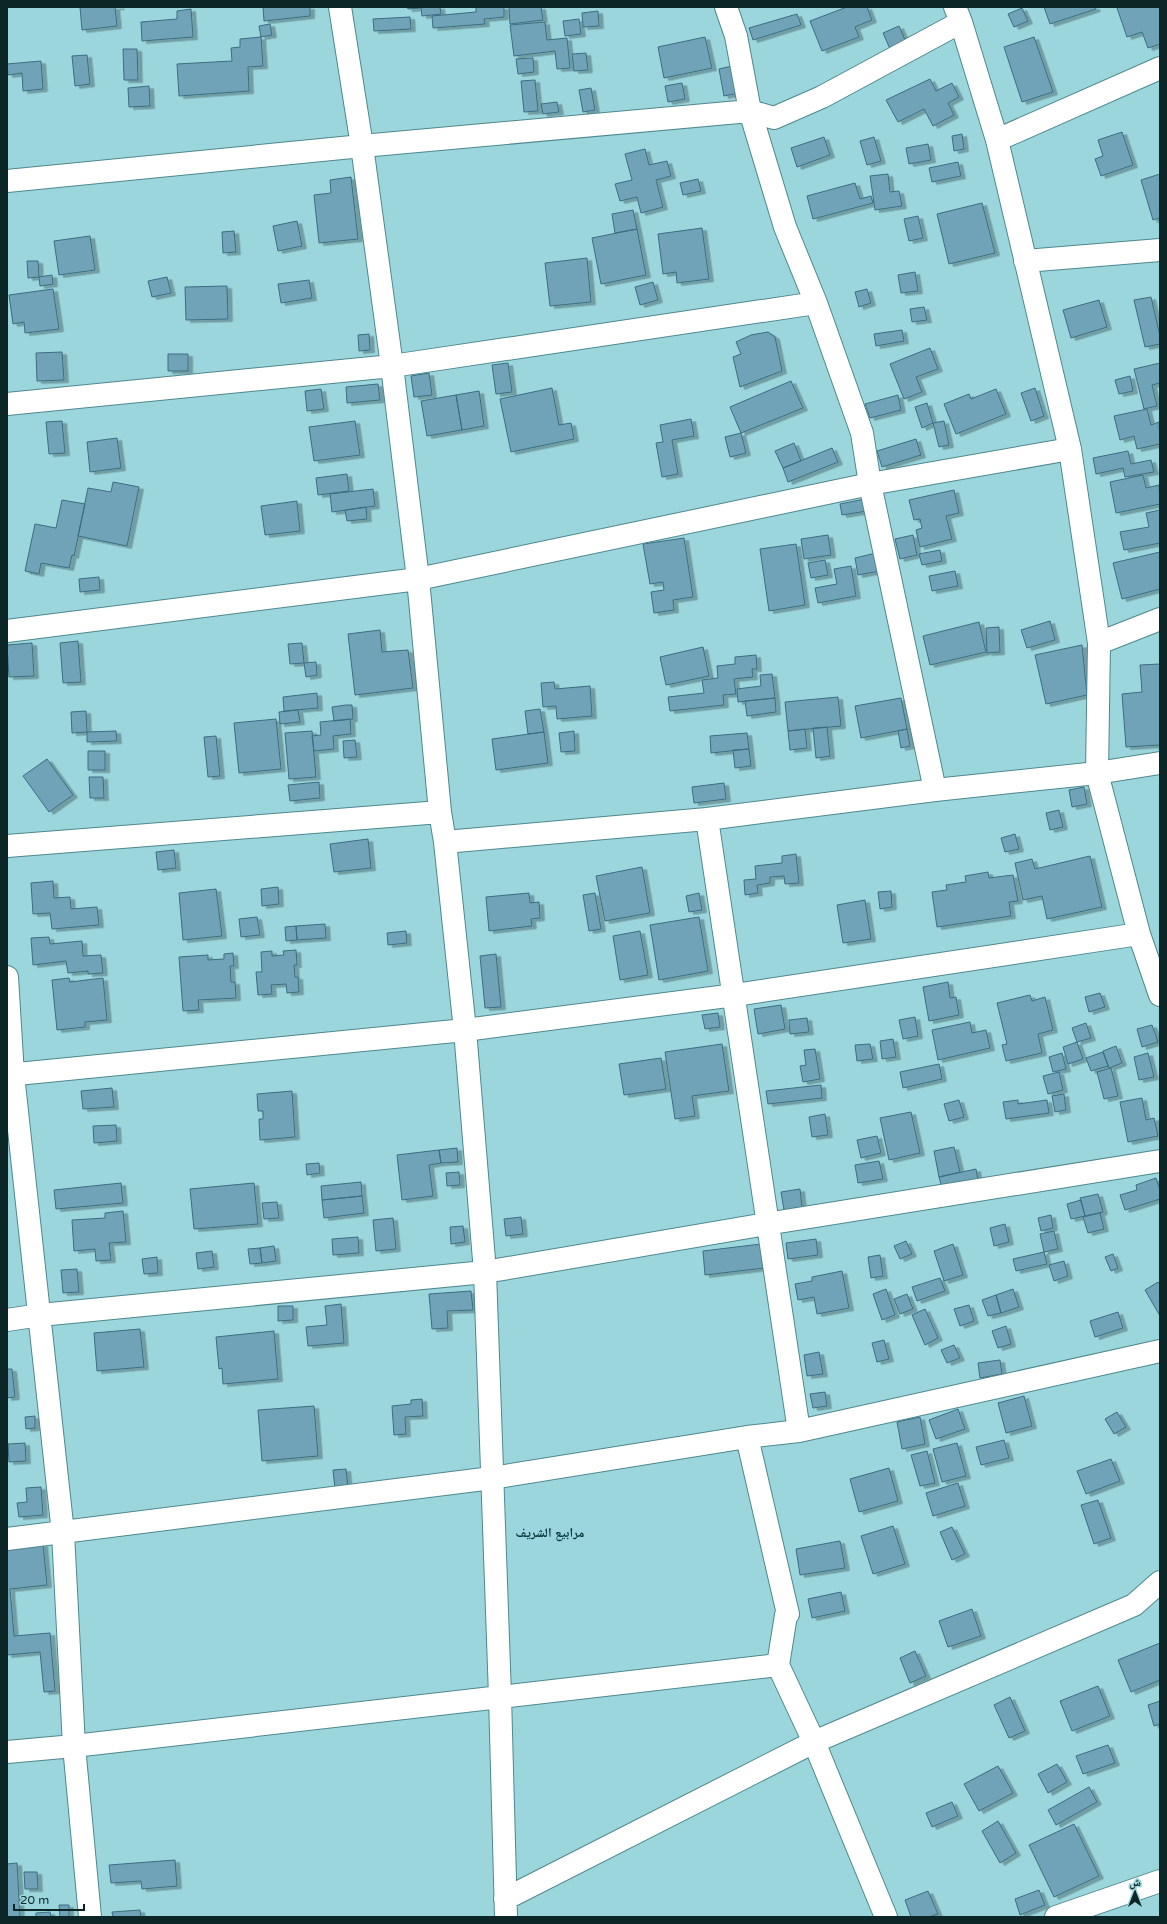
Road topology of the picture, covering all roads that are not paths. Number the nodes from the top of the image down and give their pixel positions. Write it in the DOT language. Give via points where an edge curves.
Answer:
graph roads {
  1 [pos="340,7"];
  2 [pos="726,7"];
  3 [pos="958,15"];
  4 [pos="1160,68"];
  5 [pos="750,111"];
  6 [pos="997,140"];
  7 [pos="362,146"];
  8 [pos="7,181"];
  9 [pos="1160,250"];
  10 [pos="1025,261"];
  11 [pos="816,303"];
  12 [pos="392,366"];
  13 [pos="7,404"];
  14 [pos="1070,449"];
  15 [pos="870,484"];
  16 [pos="418,579"];
  17 [pos="1160,620"];
  18 [pos="7,631"];
  19 [pos="1099,643"];
  20 [pos="1160,763"];
  21 [pos="1097,773"];
  22 [pos="934,790"];
  23 [pos="440,812"];
  24 [pos="707,819"];
  25 [pos="445,842"];
  26 [pos="7,846"];
  27 [pos="1139,934"];
  28 [pos="7,978"];
  29 [pos="735,995"];
  30 [pos="1160,995"];
  31 [pos="465,1030"];
  32 [pos="10,1075"];
  33 [pos="1160,1161"];
  34 [pos="766,1224"];
  35 [pos="485,1272"];
  36 [pos="40,1315"];
  37 [pos="7,1320"];
  38 [pos="1160,1351"];
  39 [pos="798,1431"];
  40 [pos="747,1437"];
  41 [pos="492,1478"];
  42 [pos="64,1533"];
  43 [pos="7,1538"];
  44 [pos="1160,1582"];
  45 [pos="778,1665"];
  46 [pos="500,1696"];
  47 [pos="814,1742"];
  48 [pos="74,1746"];
  49 [pos="7,1752"];
  50 [pos="1160,1881"];
  51 [pos="506,1908"];
  52 [pos="90,1917"];
  53 [pos="886,1917"];
  54 [pos="1056,1917"];
  1 -- 7 [label="street"];
  2 -- 5 [label="street" via="736,36"];
  3 -- 5 [label="street" via="822,97 774,118"];
  3 -- 6 [label="street"];
  4 -- 6 [label="street"];
  5 -- 7 [label="street"];
  5 -- 11 [label="street" via="785,227"];
  6 -- 10 [label="street"];
  7 -- 8 [label="street"];
  7 -- 12 [label="street"];
  9 -- 10 [label="street"];
  10 -- 14 [label="street"];
  11 -- 12 [label="street"];
  11 -- 15 [label="street" via="862,433"];
  12 -- 13 [label="street"];
  12 -- 16 [label="street"];
  14 -- 15 [label="street"];
  14 -- 19 [label="street"];
  15 -- 16 [label="street"];
  15 -- 22 [label="street"];
  16 -- 18 [label="street"];
  16 -- 23 [label="street"];
  17 -- 19 [label="street"];
  19 -- 21 [label="street"];
  20 -- 21 [label="street"];
  21 -- 22 [label="street"];
  21 -- 27 [label="street"];
  22 -- 24 [label="street"];
  23 -- 25 [label="street"];
  23 -- 26 [label="street"];
  24 -- 25 [label="street"];
  24 -- 29 [label="street"];
  25 -- 31 [label="street"];
  27 -- 29 [label="street"];
  27 -- 30 [label="street"];
  28 -- 32 [label="street"];
  29 -- 31 [label="street"];
  29 -- 34 [label="street"];
  31 -- 32 [label="street"];
  31 -- 35 [label="street"];
  32 -- 36 [label="street"];
  33 -- 34 [label="street"];
  34 -- 35 [label="street"];
  34 -- 39 [label="street"];
  35 -- 36 [label="street"];
  35 -- 41 [label="street"];
  36 -- 37 [label="street"];
  36 -- 42 [label="street"];
  38 -- 39 [label="street"];
  39 -- 40 [label="street"];
  40 -- 41 [label="street"];
  40 -- 45 [label="street" via="788,1614"];
  41 -- 42 [label="street"];
  41 -- 46 [label="street"];
  42 -- 43 [label="street"];
  42 -- 48 [label="street"];
  44 -- 47 [label="street" via="1134,1605"];
  45 -- 46 [label="street"];
  45 -- 47 [label="street"];
  46 -- 48 [label="street"];
  46 -- 51 [label="street"];
  47 -- 51 [label="street"];
  47 -- 53 [label="street"];
  48 -- 49 [label="street"];
  48 -- 52 [label="street"];
  50 -- 54 [label="street"];
}
